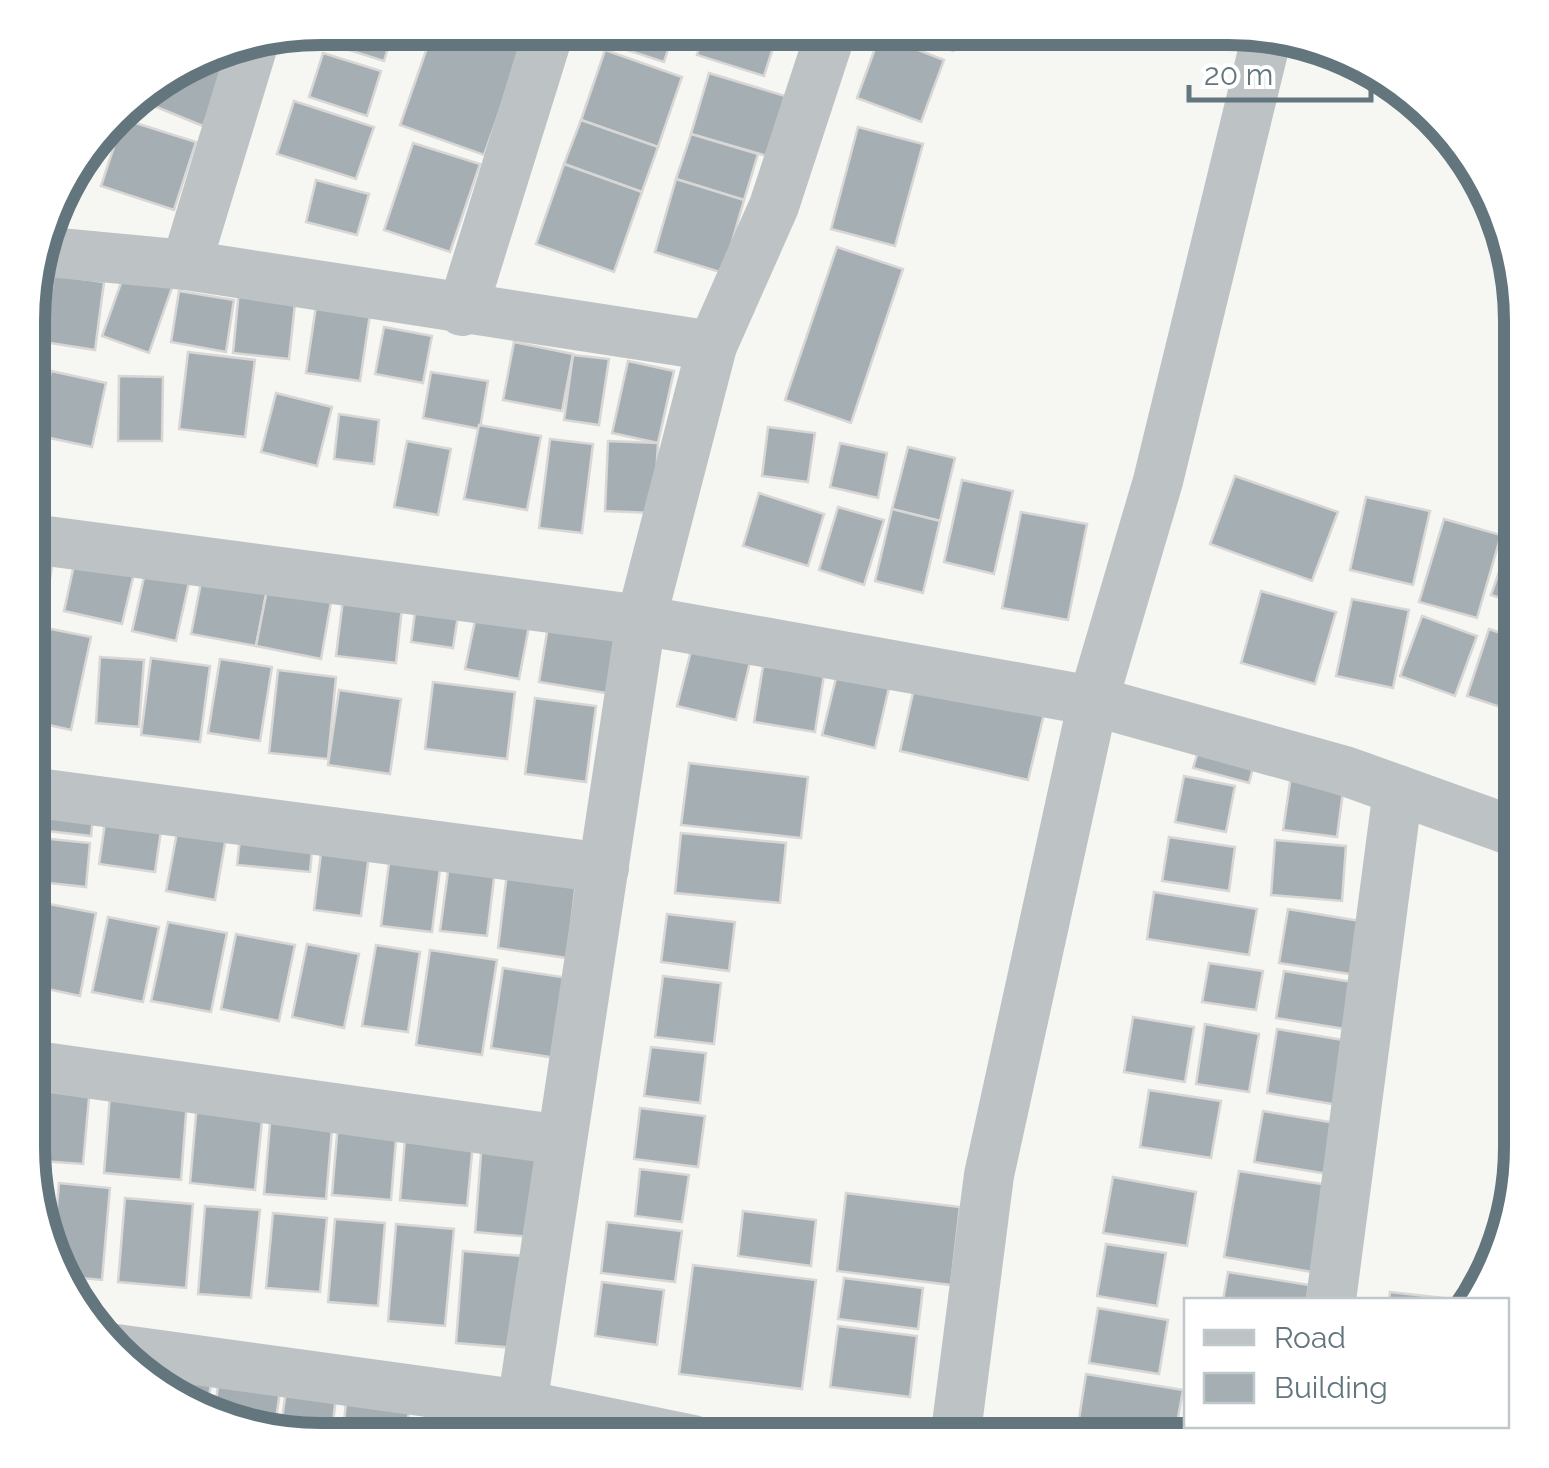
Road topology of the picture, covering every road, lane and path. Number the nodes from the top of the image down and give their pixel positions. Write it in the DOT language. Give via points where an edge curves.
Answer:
graph roads {
  1 [pos="544,46"];
  2 [pos="826,46"];
  3 [pos="1264,48"];
  4 [pos="250,55"];
  5 [pos="53,252"];
  6 [pos="186,266"];
  7 [pos="462,311"];
  8 [pos="712,346"];
  9 [pos="45,541"];
  10 [pos="641,620"];
  11 [pos="1093,701"];
  12 [pos="1398,790"];
  13 [pos="46,794"];
  14 [pos="1504,828"];
  15 [pos="604,868"];
  16 [pos="46,1067"];
  17 [pos="562,1140"];
  18 [pos="1331,1298"];
  19 [pos="136,1352"];
  20 [pos="522,1405"];
  21 [pos="957,1422"];
  22 [pos="608,1423"];
  1 -- 7 [label="street"];
  2 -- 8 [label="street" via="774,206"];
  3 -- 11 [label="street" via="1158,481"];
  4 -- 6 [label="street"];
  5 -- 6 [label="street"];
  6 -- 7 [label="street"];
  7 -- 8 [label="street"];
  8 -- 10 [label="street"];
  9 -- 10 [label="street"];
  10 -- 11 [label="street"];
  10 -- 15 [label="street"];
  11 -- 12 [label="street"];
  11 -- 21 [label="street" via="989,1175"];
  12 -- 14 [label="street"];
  12 -- 18 [label="street"];
  13 -- 15 [label="street"];
  15 -- 17 [label="street"];
  16 -- 17 [label="street"];
  17 -- 20 [label="street"];
  19 -- 20 [label="street"];
  20 -- 22 [label="street"];
}
